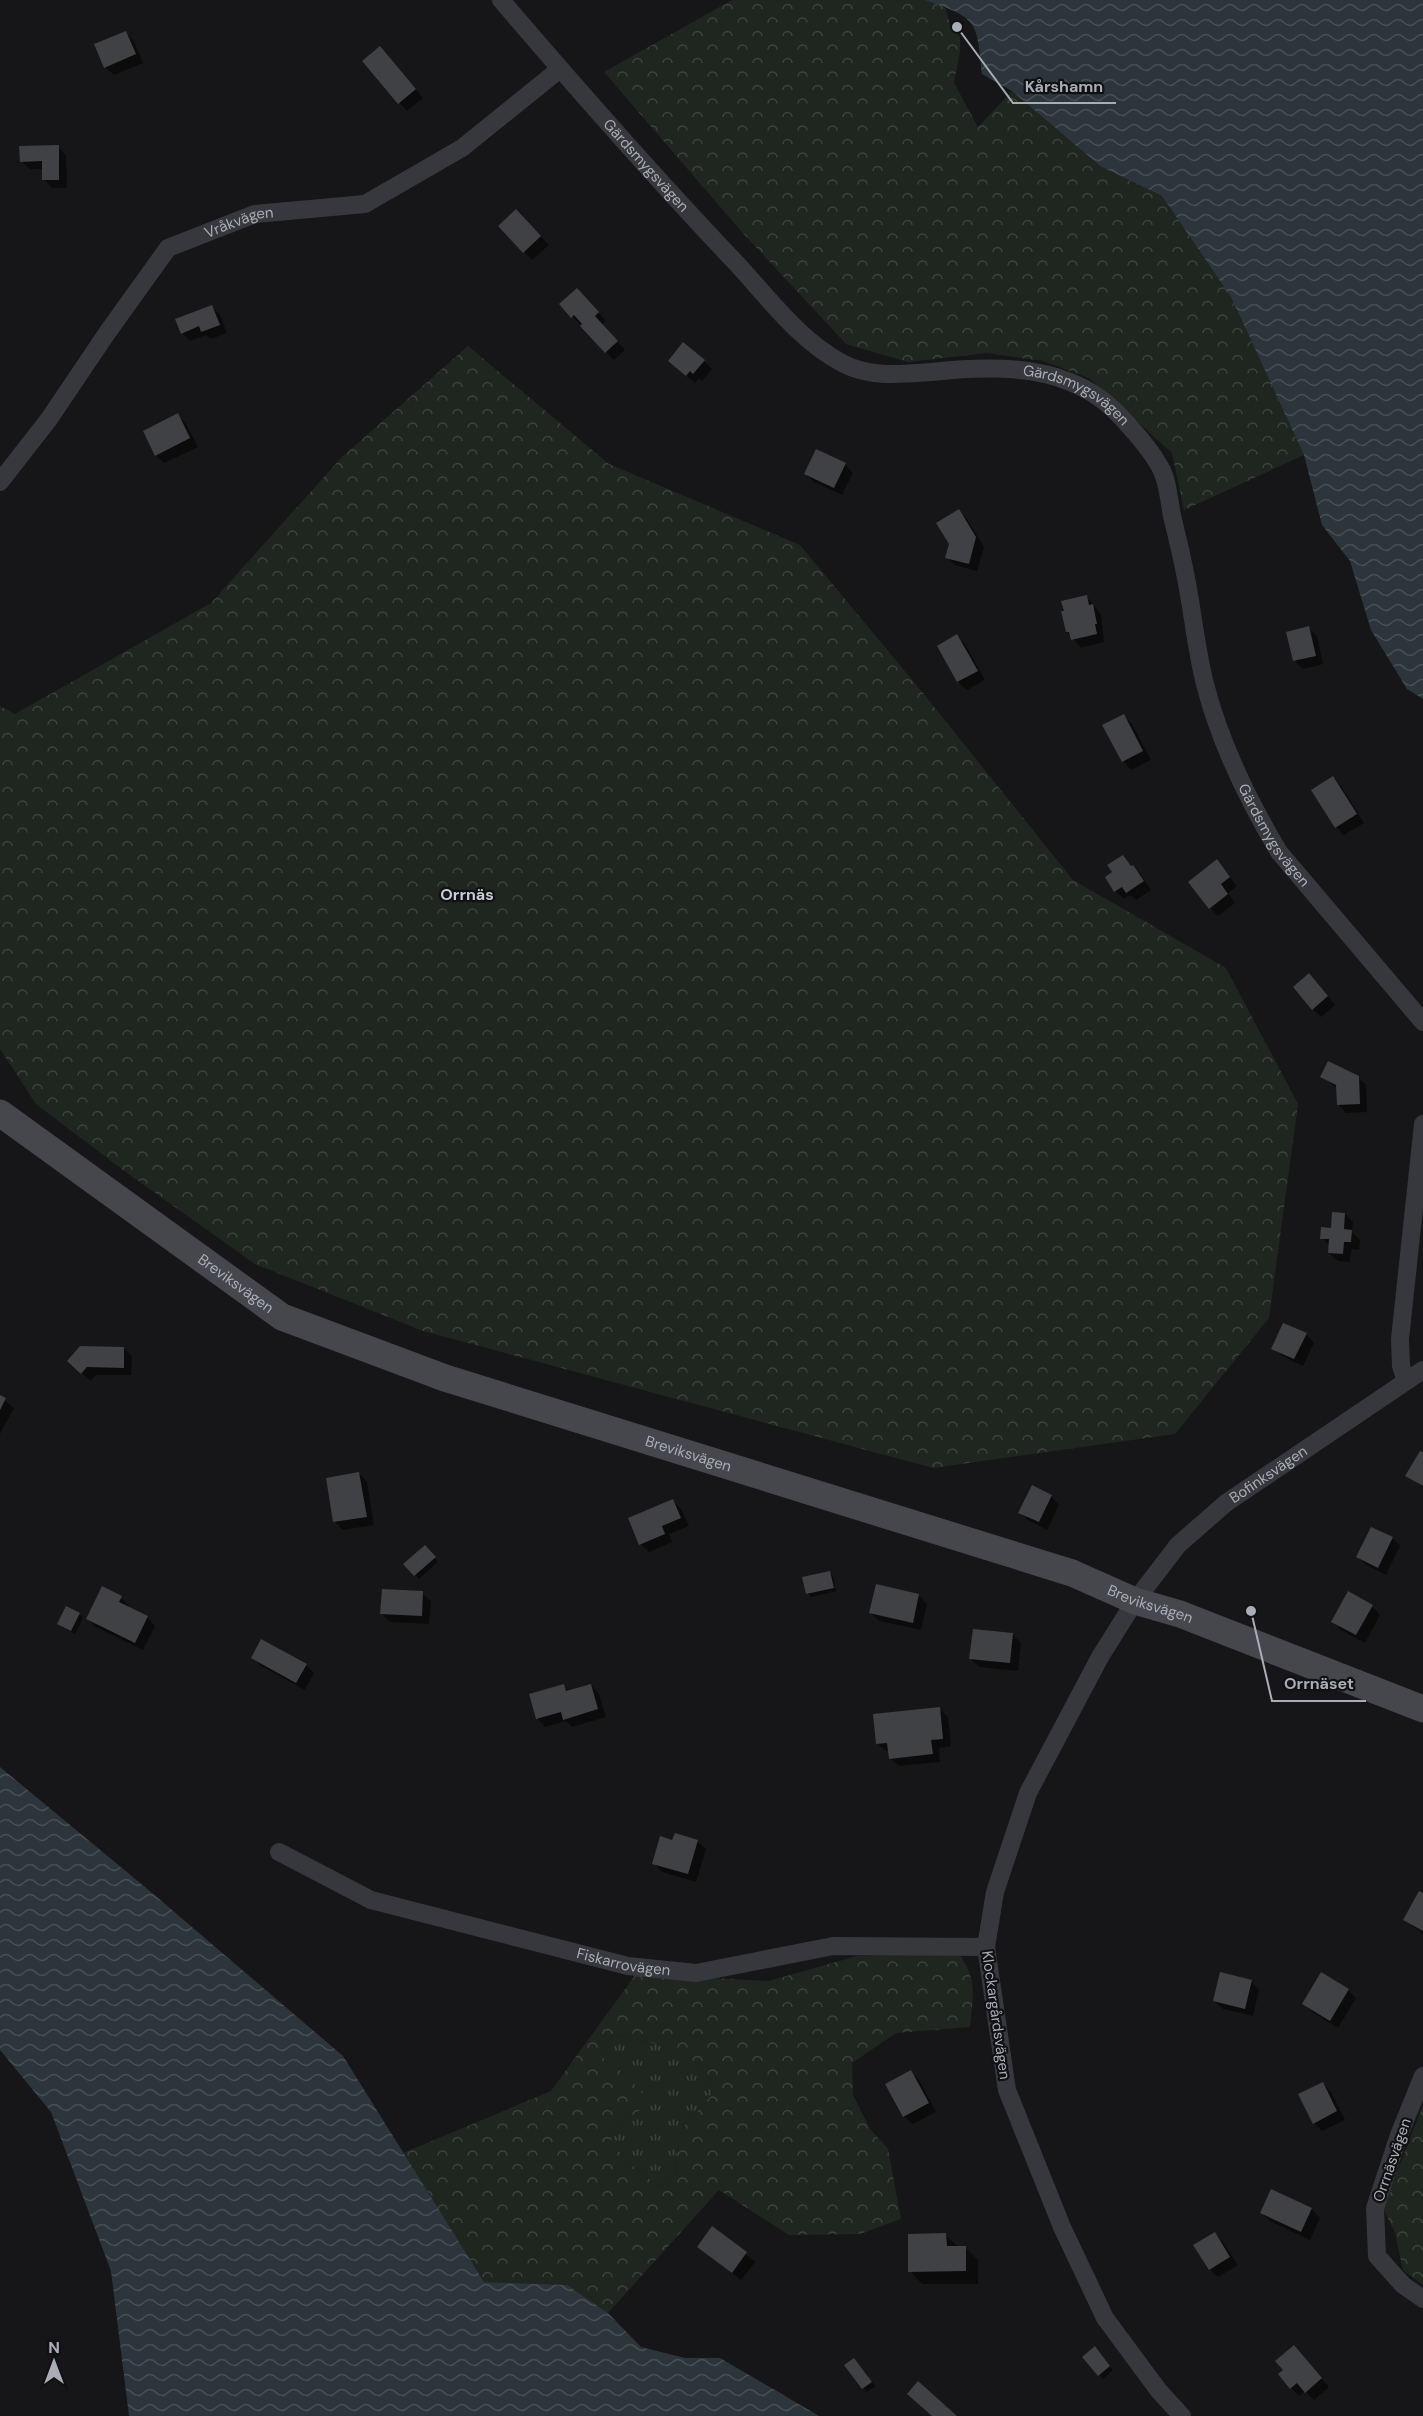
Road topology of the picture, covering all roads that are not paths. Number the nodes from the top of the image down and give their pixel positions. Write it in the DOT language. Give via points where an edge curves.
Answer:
graph roads {
  1 [pos="501,0"];
  2 [pos="560,69"];
  3 [pos="0,482"];
  4 [pos="1423,1022"];
  5 [pos="0,1113"];
  6 [pos="1423,1124"];
  7 [pos="1423,1370"];
  8 [pos="1406,1381"];
  9 [pos="1135,1601"];
  10 [pos="1423,1709"];
  11 [pos="279,1852"];
  12 [pos="986,1947"];
  13 [pos="1423,2076"];
  14 [pos="1423,2299"];
  15 [pos="1182,2416"];
  1 -- 2 [label="street, Gärdsmygsvägen"];
  2 -- 3 [label="street, Vråkvägen" via="462,148 366,204 255,214 168,248 49,419"];
  2 -- 4 [label="street, Gärdsmygsvägen" via="732,260 806,338 829,356 848,367 894,375 971,368 1032,370 1063,378 1090,392 1119,415 1161,468 1218,730 1261,822 1279,852"];
  5 -- 9 [label="main road, Breviksvägen" via="282,1317 445,1378 1072,1573"];
  6 -- 8 [label="street" via="1400,1339"];
  7 -- 8 [label="street, Bofinksvägen"];
  8 -- 9 [label="street, Bofinksvägen" via="1226,1503 1178,1545"];
  9 -- 10 [label="main road, Breviksvägen" via="1180,1614"];
  9 -- 12 [label="street, Klockargårdsvägen" via="1100,1657 1028,1793 995,1892"];
  11 -- 12 [label="street, Fiskarrovägen" via="371,1900 628,1966 696,1973 833,1946"];
  12 -- 15 [label="street, Klockargårdsvägen" via="1007,2090 1062,2227 1105,2318 1158,2391"];
  13 -- 14 [label="street, Orrnäsvägen" via="1375,2208 1377,2256 1403,2285"];
}
